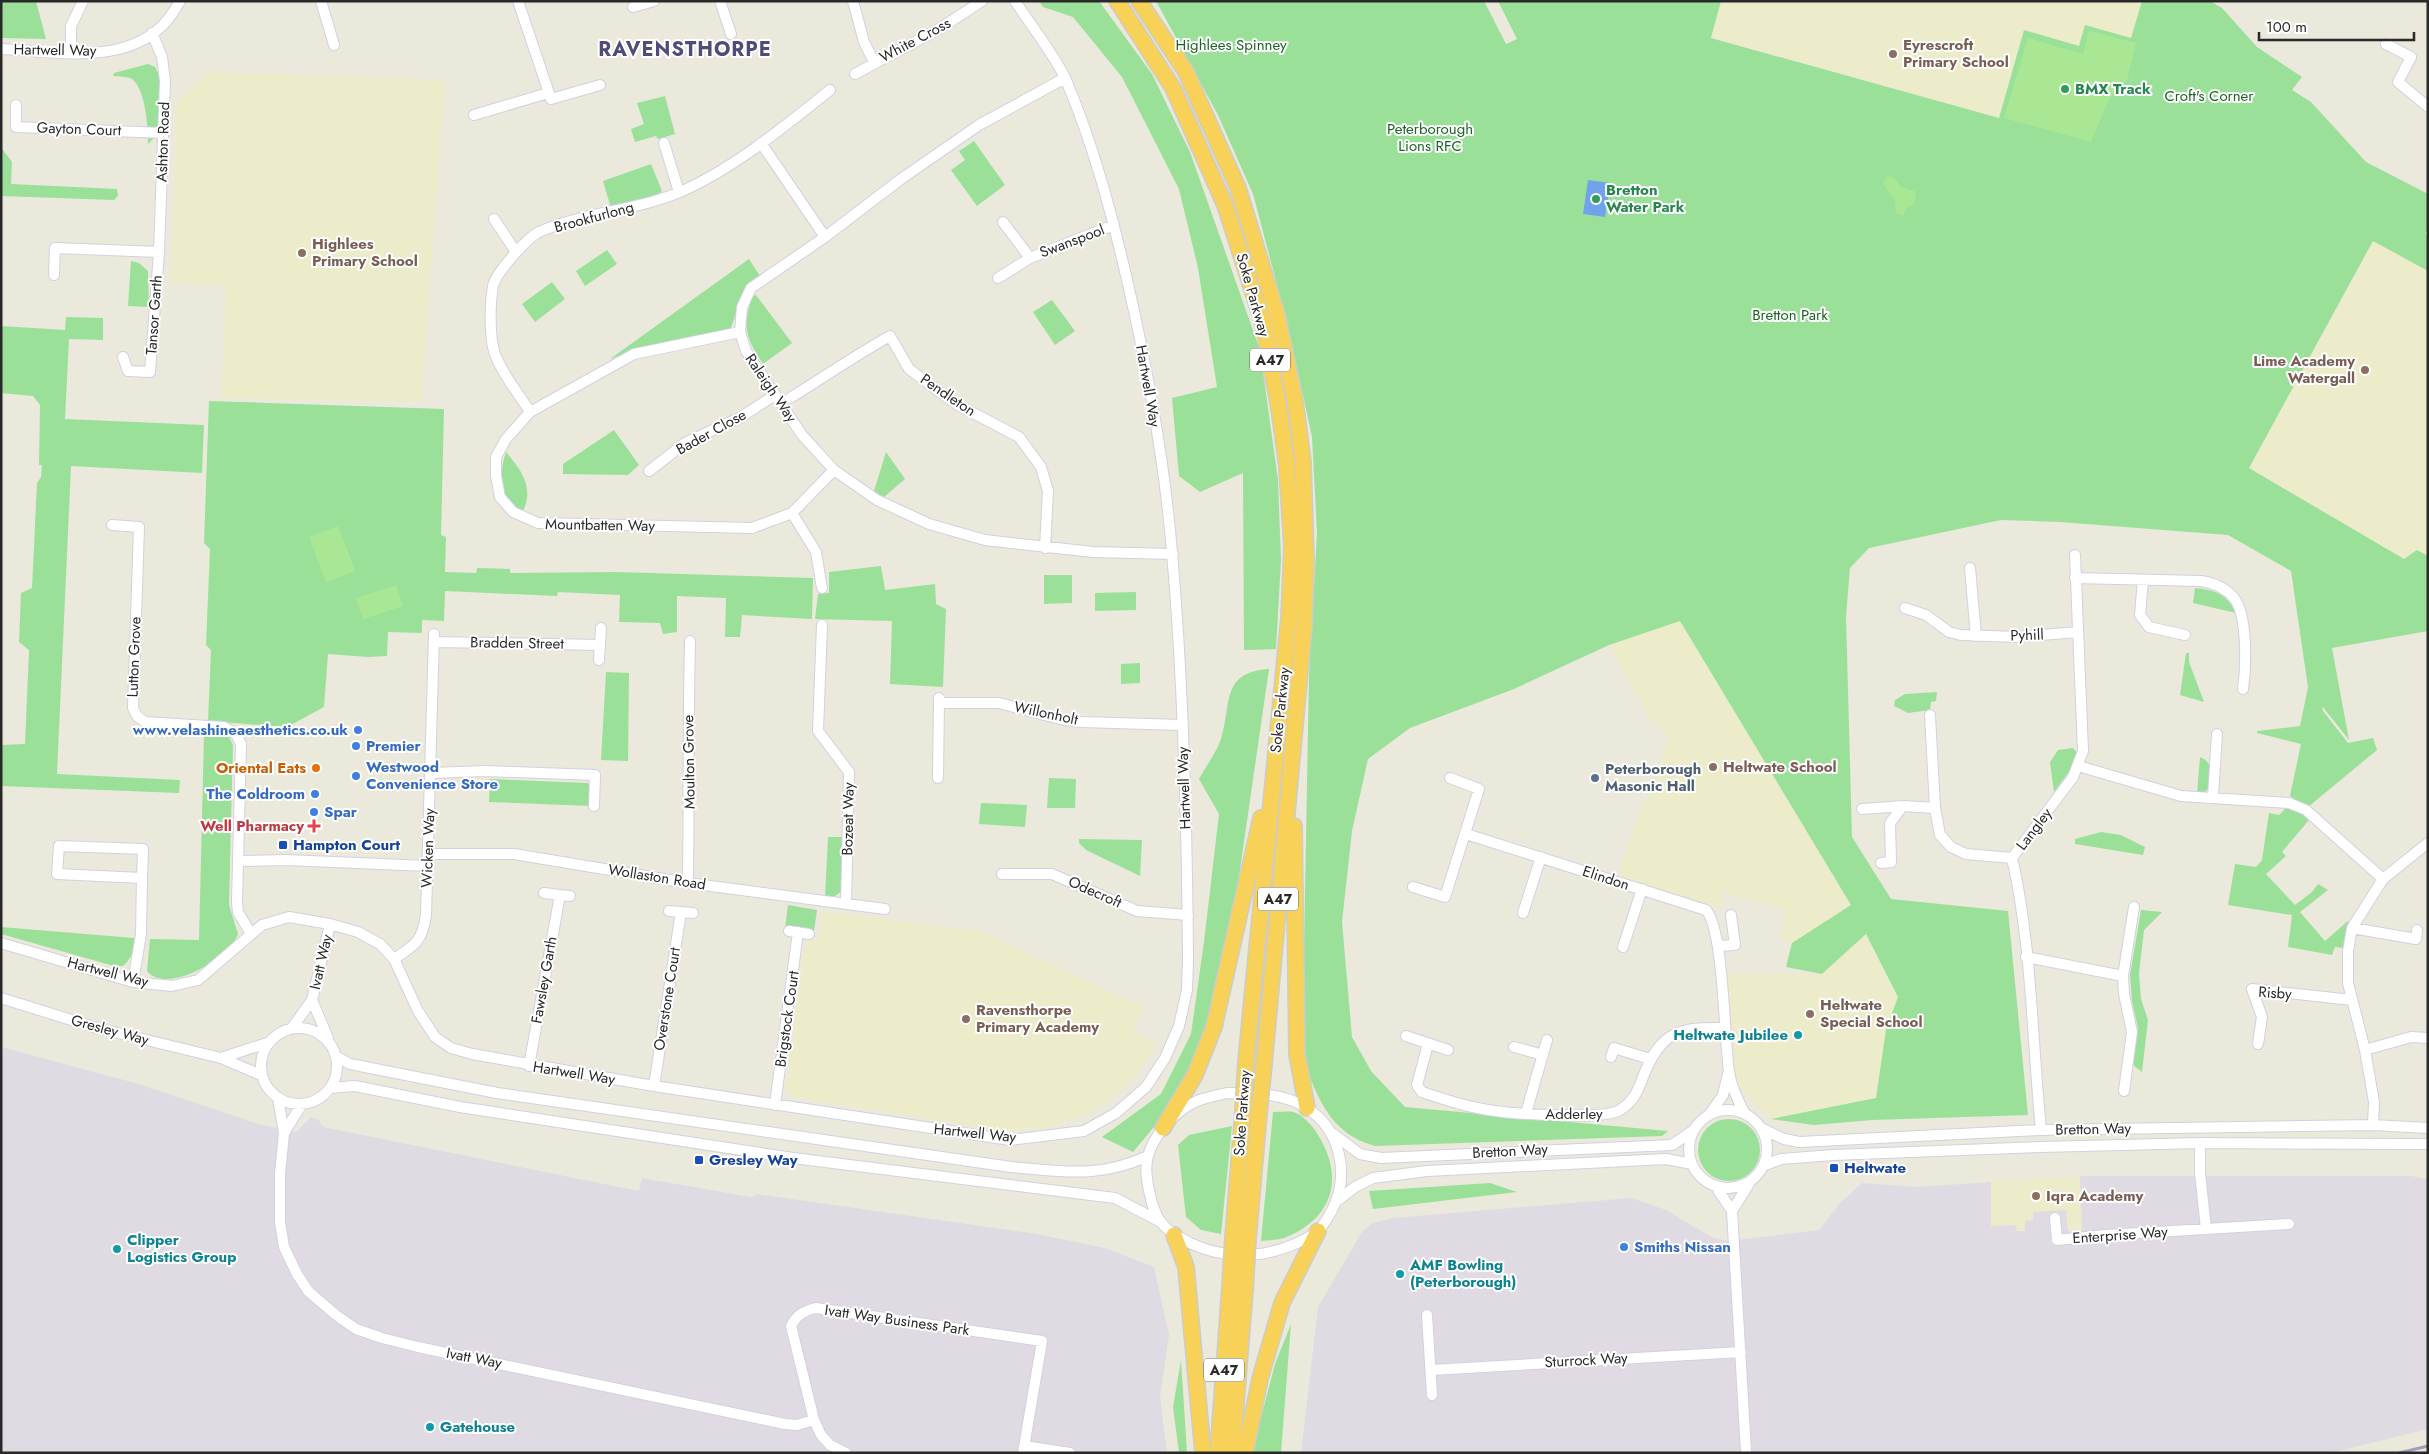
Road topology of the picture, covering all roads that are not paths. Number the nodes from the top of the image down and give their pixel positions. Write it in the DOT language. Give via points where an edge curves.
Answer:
graph roads {
  1 [pos="83,1"];
  2 [pos="180,1"];
  3 [pos="321,1"];
  4 [pos="518,1"];
  5 [pos="654,1"];
  6 [pos="720,1"];
  7 [pos="853,1"];
  8 [pos="982,1"];
  9 [pos="1015,1"];
  10 [pos="1117,1"];
  11 [pos="1139,1"];
  12 [pos="633,8"];
  13 [pos="152,33"];
  14 [pos="731,34"];
  15 [pos="2386,44"];
  16 [pos="334,45"];
  17 [pos="1,49"];
  18 [pos="71,52"];
  19 [pos="874,62"];
  20 [pos="855,74"];
  21 [pos="1066,78"];
  22 [pos="600,85"];
  23 [pos="830,90"];
  24 [pos="548,93"];
  25 [pos="16,105"];
  26 [pos="2428,107"];
  27 [pos="474,115"];
  28 [pos="163,133"];
  29 [pos="664,143"];
  30 [pos="760,143"];
  31 [pos="679,192"];
  32 [pos="494,219"];
  33 [pos="1003,222"];
  34 [pos="1114,225"];
  35 [pos="825,238"];
  36 [pos="159,252"];
  37 [pos="516,252"];
  38 [pos="1030,258"];
  39 [pos="54,274"];
  40 [pos="998,278"];
  41 [pos="740,332"];
  42 [pos="123,357"];
  43 [pos="775,395"];
  44 [pos="790,398"];
  45 [pos="530,412"];
  46 [pos="834,470"];
  47 [pos="649,471"];
  48 [pos="792,513"];
  49 [pos="112,525"];
  50 [pos="1044,548"];
  51 [pos="1172,554"];
  52 [pos="2075,554"];
  53 [pos="1970,568"];
  54 [pos="2075,578"];
  55 [pos="2143,580"];
  56 [pos="822,588"];
  57 [pos="1906,608"];
  58 [pos="822,625"];
  59 [pos="601,628"];
  60 [pos="2078,632"];
  61 [pos="2185,635"];
  62 [pos="1976,636"];
  63 [pos="434,638"];
  64 [pos="690,641"];
  65 [pos="600,644"];
  66 [pos="599,660"];
  67 [pos="2243,690"];
  68 [pos="1930,715"];
  69 [pos="1182,725"];
  70 [pos="1293,734"];
  71 [pos="2217,734"];
  72 [pos="1276,750"];
  73 [pos="2078,766"];
  74 [pos="431,773"];
  75 [pos="938,778"];
  76 [pos="1450,778"];
  77 [pos="2213,797"];
  78 [pos="594,806"];
  79 [pos="1903,806"];
  80 [pos="1935,808"];
  81 [pos="1862,809"];
  82 [pos="1466,834"];
  83 [pos="2428,843"];
  84 [pos="429,854"];
  85 [pos="1541,857"];
  86 [pos="2012,858"];
  87 [pos="239,861"];
  88 [pos="1881,863"];
  89 [pos="428,866"];
  90 [pos="1002,874"];
  91 [pos="142,878"];
  92 [pos="2383,879"];
  93 [pos="688,883"];
  94 [pos="1413,888"];
  95 [pos="1642,889"];
  96 [pos="544,893"];
  97 [pos="846,904"];
  98 [pos="2134,907"];
  99 [pos="886,909"];
  100 [pos="669,911"];
  101 [pos="680,912"];
  102 [pos="693,913"];
  103 [pos="1523,913"];
  104 [pos="1188,915"];
  105 [pos="1731,916"];
  106 [pos="330,924"];
  107 [pos="2352,928"];
  108 [pos="2417,930"];
  109 [pos="250,934"];
  110 [pos="809,934"];
  111 [pos="1,943"];
  112 [pos="1718,946"];
  113 [pos="1623,947"];
  114 [pos="2026,957"];
  115 [pos="394,959"];
  116 [pos="2123,976"];
  117 [pos="133,982"];
  118 [pos="1,998"];
  119 [pos="312,1000"];
  120 [pos="2352,1000"];
  121 [pos="292,1028"];
  122 [pos="1725,1028"];
  123 [pos="1406,1036"];
  124 [pos="2428,1038"];
  125 [pos="1547,1040"];
  126 [pos="330,1042"];
  127 [pos="267,1043"];
  128 [pos="1428,1044"];
  129 [pos="2258,1044"];
  130 [pos="1514,1047"];
  131 [pos="1448,1050"];
  132 [pos="2365,1050"];
  133 [pos="1543,1055"];
  134 [pos="336,1057"];
  135 [pos="1611,1057"];
  136 [pos="221,1058"];
  137 [pos="1650,1060"];
  138 [pos="528,1066"];
  139 [pos="1729,1073"];
  140 [pos="261,1075"];
  141 [pos="654,1086"];
  142 [pos="330,1088"];
  143 [pos="2124,1091"];
  144 [pos="278,1098"];
  145 [pos="302,1104"];
  146 [pos="775,1105"];
  147 [pos="1307,1108"];
  148 [pos="1526,1113"];
  149 [pos="1746,1114"];
  150 [pos="1709,1115"];
  151 [pos="2373,1125"];
  152 [pos="1163,1128"];
  153 [pos="1761,1128"];
  154 [pos="2428,1128"];
  155 [pos="1694,1130"];
  156 [pos="2040,1130"];
  157 [pos="1329,1131"];
  158 [pos="284,1133"];
  159 [pos="2200,1143"];
  160 [pos="2428,1144"];
  161 [pos="1148,1156"];
  162 [pos="1692,1164"];
  163 [pos="1766,1165"];
  164 [pos="1750,1182"];
  165 [pos="1716,1186"];
  166 [pos="1337,1201"];
  167 [pos="1732,1211"];
  168 [pos="2055,1218"];
  169 [pos="1159,1220"];
  170 [pos="2289,1224"];
  171 [pos="2206,1229"];
  172 [pos="1318,1232"];
  173 [pos="1174,1235"];
  174 [pos="1241,1239"];
  175 [pos="1237,1288"];
  176 [pos="1427,1314"];
  177 [pos="1741,1352"];
  178 [pos="1431,1370"];
  179 [pos="1432,1395"];
  180 [pos="814,1420"];
  181 [pos="1023,1450"];
  182 [pos="1746,1451"];
  183 [pos="846,1453"];
  184 [pos="1070,1453"];
  185 [pos="1203,1453"];
  186 [pos="1218,1453"];
  187 [pos="1232,1453"];
  188 [pos="1245,1453"];
  1 -- 18 [label="street" via="71,26"];
  2 -- 13 [label="street, Hartwell Way" via="165,22"];
  3 -- 16 [label="street"];
  4 -- 24 [label="street"];
  5 -- 12 [label="street"];
  6 -- 14 [label="street"];
  7 -- 19 [label="street, White Cross" via="864,42"];
  8 -- 19 [label="street, White Cross" via="939,29"];
  9 -- 21 [label="street, Hartwell Way"];
  10 -- 72 [label="highway, Soke Parkway / A47" via="1173,88 1225,205 1263,323 1285,448 1292,547 1289,618"];
  11 -- 70 [label="highway, Soke Parkway / A47" via="1186,72 1238,188 1281,334 1303,462 1306,551 1304,626"];
  13 -- 18 [label="street, Hartwell Way" via="116,50"];
  13 -- 28 [label="street, Ashton Road" via="162,57"];
  15 -- 26 [label="street" via="2411,57 2398,82"];
  17 -- 18 [label="street, Hartwell Way"];
  19 -- 20 [label="street, White Cross"];
  21 -- 34 [label="street, Hartwell Way"];
  21 -- 35 [label="street, Raleigh Way" via="979,125 901,179"];
  22 -- 24 [label="street" via="551,100"];
  23 -- 30 [label="street, Brookfurlong"];
  24 -- 27 [label="street"];
  25 -- 28 [label="street, Gayton Court" via="16,126"];
  28 -- 36 [label="street, Ashton Road"];
  29 -- 31 [label="street"];
  30 -- 31 [label="street, Brookfurlong" via="702,182"];
  30 -- 35 [label="street"];
  31 -- 37 [label="street, Brookfurlong" via="536,233"];
  32 -- 37 [label="street"];
  33 -- 38 [label="street"];
  34 -- 38 [label="street, Swanspool"];
  34 -- 51 [label="street, Hartwell Way" via="1158,440"];
  35 -- 41 [label="street, Raleigh Way" via="751,288 742,308"];
  36 -- 39 [label="street" via="55,248"];
  36 -- 42 [label="street, Tansor Garth" via="150,372 128,370"];
  37 -- 45 [label="street, Brookfurlong" via="493,284 491,329 495,354"];
  38 -- 40 [label="street, Swanspool"];
  41 -- 43 [label="street, Raleigh Way" via="746,352"];
  41 -- 45 [label="street, Mountbatten Way" via="634,354"];
  43 -- 46 [label="street, Raleigh Way" via="802,435"];
  43 -- 47 [label="street, Bader Close" via="741,417 685,443"];
  44 -- 50 [label="street, Pendleton" via="890,336 909,369 956,404 1019,437 1042,466 1048,491"];
  45 -- 48 [label="street, Mountbatten Way" via="506,439 496,457 496,476 500,497 513,512 538,523 752,528"];
  46 -- 48 [label="street, Mountbatten Way"];
  46 -- 50 [label="street, Raleigh Way" via="877,500 930,524 985,540"];
  48 -- 56 [label="street" via="816,552"];
  49 -- 87 [label="street, Lutton Grove" via="139,527 133,708 137,716 146,722 224,727 236,734 241,744"];
  50 -- 51 [label="street, Raleigh Way"];
  51 -- 69 [label="street, Hartwell Way"];
  52 -- 54 [label="street, Langley"];
  53 -- 62 [label="street"];
  54 -- 55 [label="street"];
  54 -- 60 [label="street, Langley"];
  55 -- 61 [label="street" via="2140,615 2149,627"];
  55 -- 67 [label="street" via="2218,584 2234,598 2242,622 2246,670"];
  57 -- 62 [label="street, Pyhill" via="1926,615 1949,632"];
  58 -- 97 [label="street, Bozeat Way" via="818,731 850,772"];
  59 -- 65 [label="street"];
  60 -- 62 [label="street, Pyhill" via="2018,637"];
  60 -- 73 [label="street, Langley" via="2083,751"];
  63 -- 65 [label="street, Bradden Street"];
  63 -- 74 [label="street, Wicken Way"];
  64 -- 93 [label="street, Moulton Grove"];
  65 -- 66 [label="street"];
  68 -- 80 [label="street"];
  69 -- 75 [label="street, Willonholt" via="1081,722 999,703 939,700"];
  69 -- 104 [label="street, Hartwell Way"];
  70 -- 147 [label="highway, A47" via="1297,1054"];
  70 -- 174 [label="highway, Soke Parkway / A47, bridge" via="1259,1113"];
  71 -- 77 [label="street"];
  72 -- 152 [label="highway, A47" via="1214,1027 1195,1074"];
  72 -- 174 [label="highway, Soke Parkway / A47, bridge" via="1242,1112"];
  73 -- 77 [label="street" via="2182,796"];
  73 -- 86 [label="street, Langley" via="2073,778"];
  74 -- 78 [label="street" via="486,771 595,775"];
  74 -- 84 [label="street, Wicken Way"];
  76 -- 82 [label="street" via="1479,789"];
  77 -- 92 [label="street" via="2289,803 2306,810"];
  79 -- 80 [label="street"];
  79 -- 81 [label="street"];
  79 -- 88 [label="street" via="1890,823 1891,862"];
  80 -- 86 [label="street" via="1940,835 1951,847 1966,854"];
  82 -- 85 [label="street, Elindon"];
  82 -- 94 [label="street" via="1445,897"];
  83 -- 92 [label="street"];
  84 -- 89 [label="street, Wicken Way"];
  84 -- 93 [label="street, Wollaston Road" via="514,854"];
  85 -- 95 [label="street, Elindon"];
  85 -- 103 [label="street"];
  86 -- 114 [label="street, Langley"];
  87 -- 89 [label="street"];
  87 -- 109 [label="street, Lutton Grove" via="238,909"];
  89 -- 115 [label="street, Wicken Way" via="424,932 417,944"];
  90 -- 104 [label="street, Odecroft" via="1052,874 1137,911"];
  91 -- 91 [label="street" via="58,874 59,846 143,849"];
  91 -- 117 [label="street" via="141,934"];
  92 -- 107 [label="street"];
  93 -- 97 [label="street, Wollaston Road"];
  95 -- 112 [label="street" via="1706,910 1714,923"];
  95 -- 113 [label="street, Elindon"];
  96 -- 138 [label="street, Fawsley Garth" via="565,896"];
  97 -- 99 [label="street, Wollaston Road"];
  98 -- 116 [label="street"];
  100 -- 101 [label="street"];
  101 -- 102 [label="street"];
  101 -- 141 [label="street, Overstone Court"];
  104 -- 146 [label="street, Hartwell Way" via="1187,990 1179,1026 1165,1058 1146,1087 1116,1113 1084,1131 1010,1140"];
  105 -- 112 [label="street" via="1735,945"];
  106 -- 109 [label="street, Hartwell Way" via="290,918 262,925"];
  106 -- 115 [label="street, Hartwell Way" via="358,932 380,944"];
  106 -- 119 [label="street, Ivatt Way"];
  107 -- 108 [label="street" via="2416,939"];
  107 -- 120 [label="street" via="2348,951 2348,983"];
  109 -- 117 [label="street, Hartwell Way" via="198,980 172,986"];
  110 -- 146 [label="street, Brigstock Court" via="794,932"];
  111 -- 117 [label="street, Hartwell Way"];
  112 -- 122 [label="street"];
  114 -- 116 [label="street"];
  114 -- 156 [label="street, Langley"];
  115 -- 138 [label="street, Hartwell Way" via="418,1011 435,1038 451,1048"];
  116 -- 143 [label="street" via="2132,1032"];
  118 -- 136 [label="street, Gresley Way" via="97,1028"];
  119 -- 121 [label="street, Ivatt Way"];
  119 -- 126 [label="street, Ivatt Way"];
  120 -- 129 [label="street, Risby" via="2252,989 2262,1017"];
  120 -- 132 [label="street"];
  121 -- 126 [label="street" via="313,1030"];
  121 -- 127 [label="street" via="278,1033"];
  122 -- 137 [label="street, Adderley" via="1680,1030 1663,1042"];
  122 -- 139 [label="street"];
  123 -- 128 [label="street"];
  124 -- 132 [label="street" via="2411,1038"];
  125 -- 133 [label="street, Adderley"];
  126 -- 134 [label="street"];
  127 -- 136 [label="street"];
  127 -- 140 [label="street" via="262,1053"];
  128 -- 131 [label="street"];
  128 -- 148 [label="street, Adderley" via="1417,1094 1496,1112"];
  130 -- 133 [label="street"];
  132 -- 151 [label="street" via="2374,1102"];
  133 -- 148 [label="street, Adderley"];
  134 -- 142 [label="street" via="337,1070"];
  134 -- 161 [label="street" via="350,1064 497,1093 1011,1168 1094,1173 1126,1166"];
  135 -- 137 [label="street" via="1614,1048"];
  136 -- 140 [label="street, Gresley Way"];
  137 -- 148 [label="street, Adderley" via="1635,1097 1619,1112 1599,1116"];
  138 -- 141 [label="street, Hartwell Way"];
  139 -- 149 [label="street" via="1736,1097"];
  139 -- 150 [label="street" via="1723,1095"];
  140 -- 144 [label="street" via="270,1092"];
  141 -- 146 [label="street, Hartwell Way"];
  142 -- 145 [label="street" via="318,1099"];
  142 -- 169 [label="street" via="355,1086 460,1108 764,1153 1115,1198"];
  144 -- 145 [label="street"];
  144 -- 158 [label="street, Ivatt Way"];
  145 -- 158 [label="street, Ivatt Way"];
  147 -- 152 [label="street" via="1284,1099 1227,1093 1192,1104"];
  147 -- 157 [label="street"];
  149 -- 150 [label="street" via="1733,1110"];
  149 -- 153 [label="street"];
  150 -- 155 [label="street"];
  151 -- 154 [label="street, Bretton Way"];
  151 -- 156 [label="street, Bretton Way"];
  152 -- 161 [label="street"];
  153 -- 156 [label="street, Bretton Way" via="1799,1142"];
  153 -- 163 [label="street" via="1768,1150"];
  155 -- 157 [label="street, Bretton Way" via="1672,1145 1381,1158 1360,1154"];
  155 -- 162 [label="street" via="1690,1141"];
  157 -- 166 [label="street" via="1340,1153 1342,1177"];
  158 -- 180 [label="street, Ivatt Way" via="280,1174 280,1222 284,1247 308,1291 336,1316 356,1328 409,1345 785,1424 797,1425"];
  159 -- 160 [label="street, Bretton Way"];
  159 -- 163 [label="street, Bretton Way" via="1833,1155 1781,1159"];
  159 -- 171 [label="street"];
  161 -- 169 [label="street" via="1149,1194"];
  162 -- 165 [label="street" via="1702,1178"];
  162 -- 166 [label="street, Bretton Way" via="1666,1159 1427,1171 1373,1178"];
  163 -- 164 [label="street"];
  164 -- 165 [label="street" via="1727,1189"];
  164 -- 167 [label="street"];
  165 -- 167 [label="street"];
  166 -- 172 [label="street"];
  167 -- 177 [label="street"];
  168 -- 171 [label="street, Enterprise Way" via="2057,1240"];
  169 -- 173 [label="street"];
  170 -- 171 [label="street, Enterprise Way"];
  172 -- 173 [label="street" via="1286,1249 1258,1255 1227,1255 1201,1248"];
  172 -- 188 [label="highway" via="1282,1303 1260,1379"];
  173 -- 185 [label="highway" via="1186,1267"];
  174 -- 175 [label="highway, Soke Parkway / A47, bridge"];
  175 -- 186 [label="highway, Soke Parkway / A47"];
  175 -- 187 [label="highway, Soke Parkway / A47"];
  176 -- 178 [label="street"];
  177 -- 178 [label="street, Sturrock Way"];
  177 -- 182 [label="street"];
  178 -- 179 [label="street"];
  180 -- 181 [label="street, Ivatt Way Business Park" via="791,1326 804,1311 816,1308 1042,1342"];
  180 -- 183 [label="street, Ivatt Way Business Park" via="830,1445"];
  181 -- 184 [label="street"];
}
